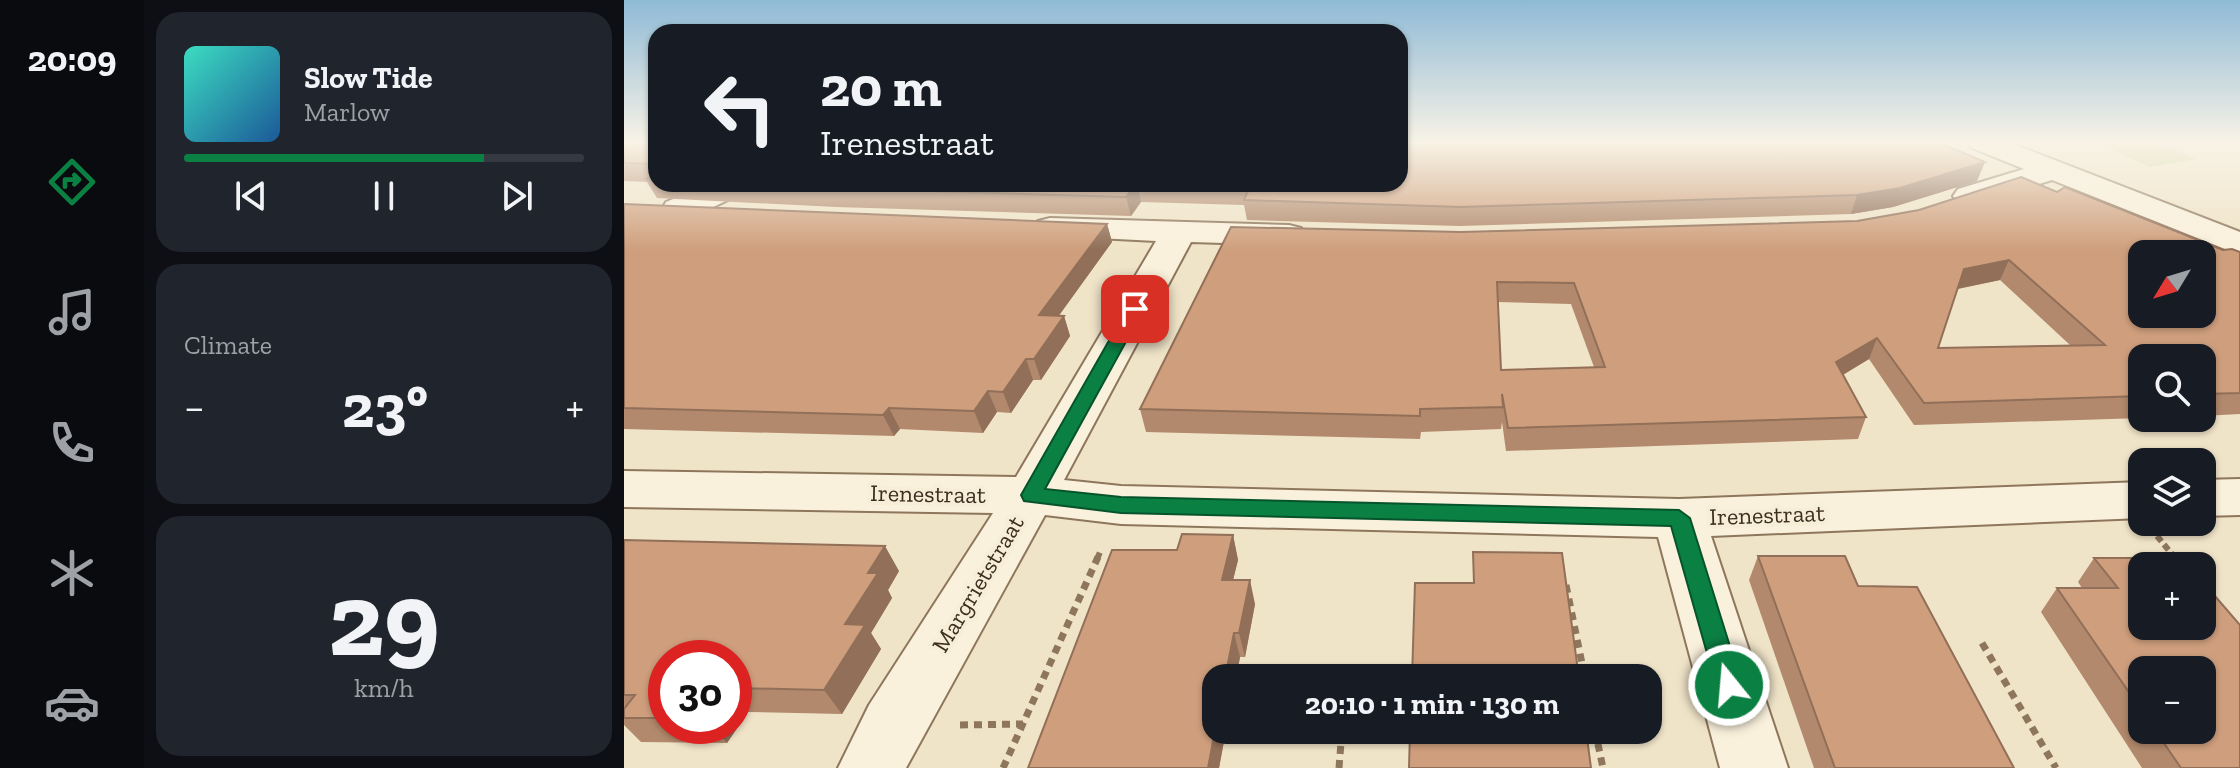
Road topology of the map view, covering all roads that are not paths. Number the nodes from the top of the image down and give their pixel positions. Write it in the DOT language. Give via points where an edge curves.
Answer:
graph roads {
  1 [pos="2029,178"];
  2 [pos="2073,178"];
  3 [pos="739,199"];
  4 [pos="1941,206"];
  5 [pos="665,209"];
  6 [pos="1024,227"];
  7 [pos="1179,232"];
  8 [pos="1319,236"];
  9 [pos="2240,244"];
  10 [pos="624,489"];
  11 [pos="1031,495"];
  12 [pos="2128,517"];
  13 [pos="1679,518"];
  14 [pos="872,768"];
  15 [pos="1754,768"];
  1 -- 4 [label="street"];
  2 -- 9 [label="street"];
  3 -- 5 [label="street"];
  6 -- 7 [label="street"];
  7 -- 8 [label="street"];
  7 -- 11 [label="street, Margrietstraat"];
  10 -- 11 [label="street, Irenestraat"];
  11 -- 13 [label="street, Irenestraat" via="1121,505"];
  11 -- 14 [label="street, Margrietstraat"];
  12 -- 13 [label="street, Irenestraat"];
  13 -- 15 [label="street"];
}
